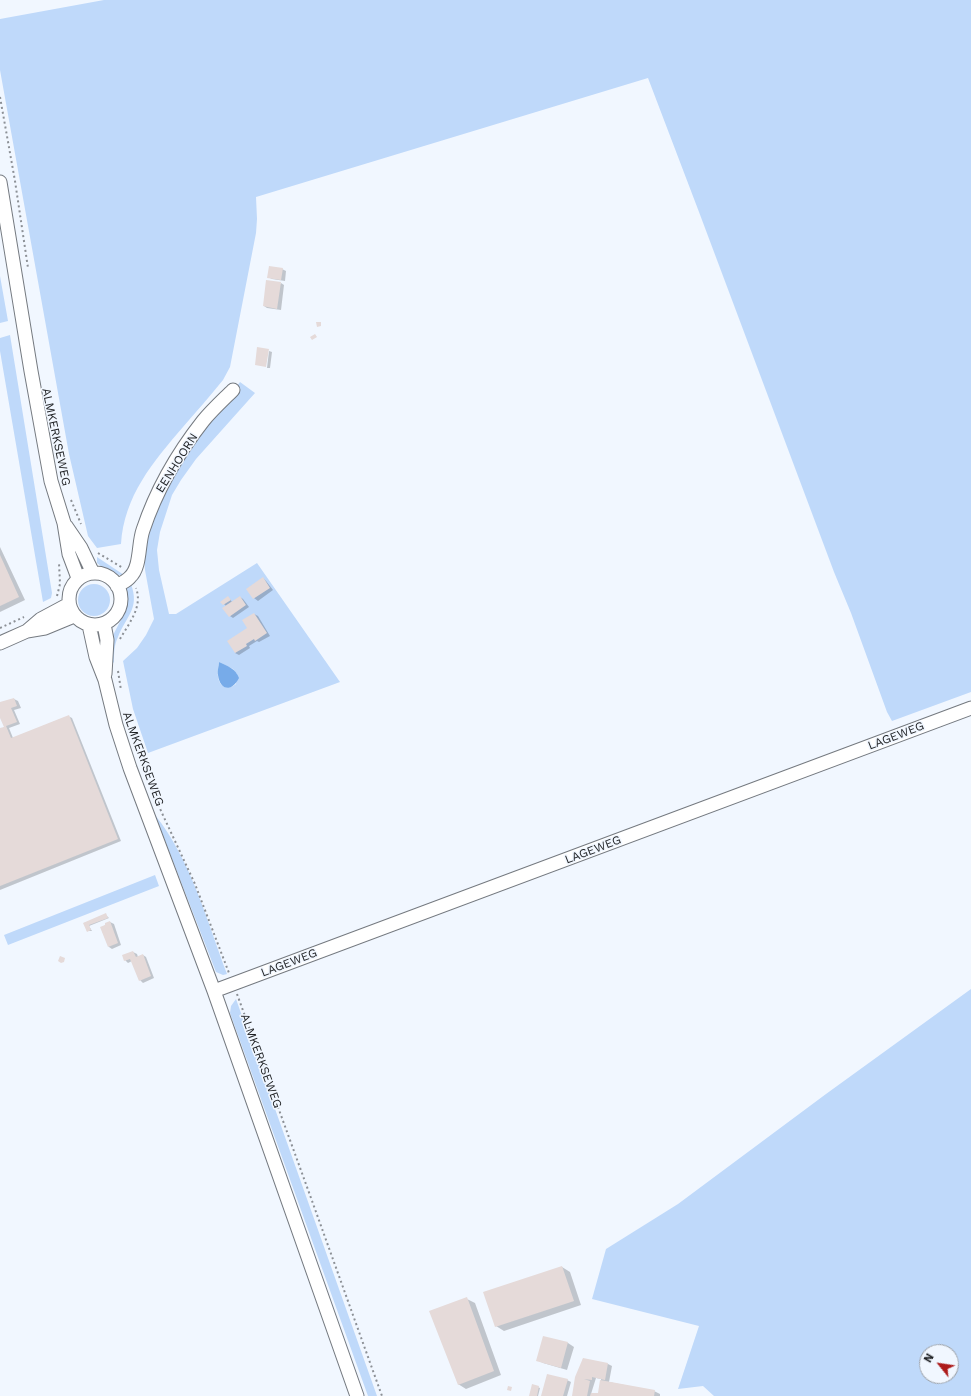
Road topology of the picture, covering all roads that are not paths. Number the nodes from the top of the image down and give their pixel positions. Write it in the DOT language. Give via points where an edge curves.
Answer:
graph roads {
  1 [pos="0,182"];
  2 [pos="233,390"];
  3 [pos="64,524"];
  4 [pos="93,573"];
  5 [pos="78,578"];
  6 [pos="117,586"];
  7 [pos="71,610"];
  8 [pos="104,624"];
  9 [pos="89,626"];
  10 [pos="0,644"];
  11 [pos="105,680"];
  12 [pos="971,708"];
  13 [pos="214,991"];
  14 [pos="357,1396"];
  1 -- 3 [label="street, ALMKERKSEWEG" via="48,465"];
  2 -- 6 [label="street, EENHOORN" via="203,421 159,488 141,537 137,564 131,577"];
  3 -- 4 [label="street, ALMKERKSEWEG" via="86,547"];
  3 -- 5 [label="street, ALMKERKSEWEG" via="69,554"];
  4 -- 5 [label="street"];
  4 -- 6 [label="street" via="107,576"];
  5 -- 7 [label="street" via="68,595"];
  6 -- 8 [label="street" via="121,594 121,604 112,620"];
  7 -- 9 [label="street" via="78,620"];
  7 -- 10 [label="street" via="45,628 27,631"];
  8 -- 9 [label="street"];
  8 -- 11 [label="street, ALMKERKSEWEG"];
  9 -- 11 [label="street, ALMKERKSEWEG" via="96,657"];
  11 -- 13 [label="street, ALMKERKSEWEG" via="130,768"];
  12 -- 13 [label="street, LAGEWEG"];
  13 -- 14 [label="street, ALMKERKSEWEG"];
}
